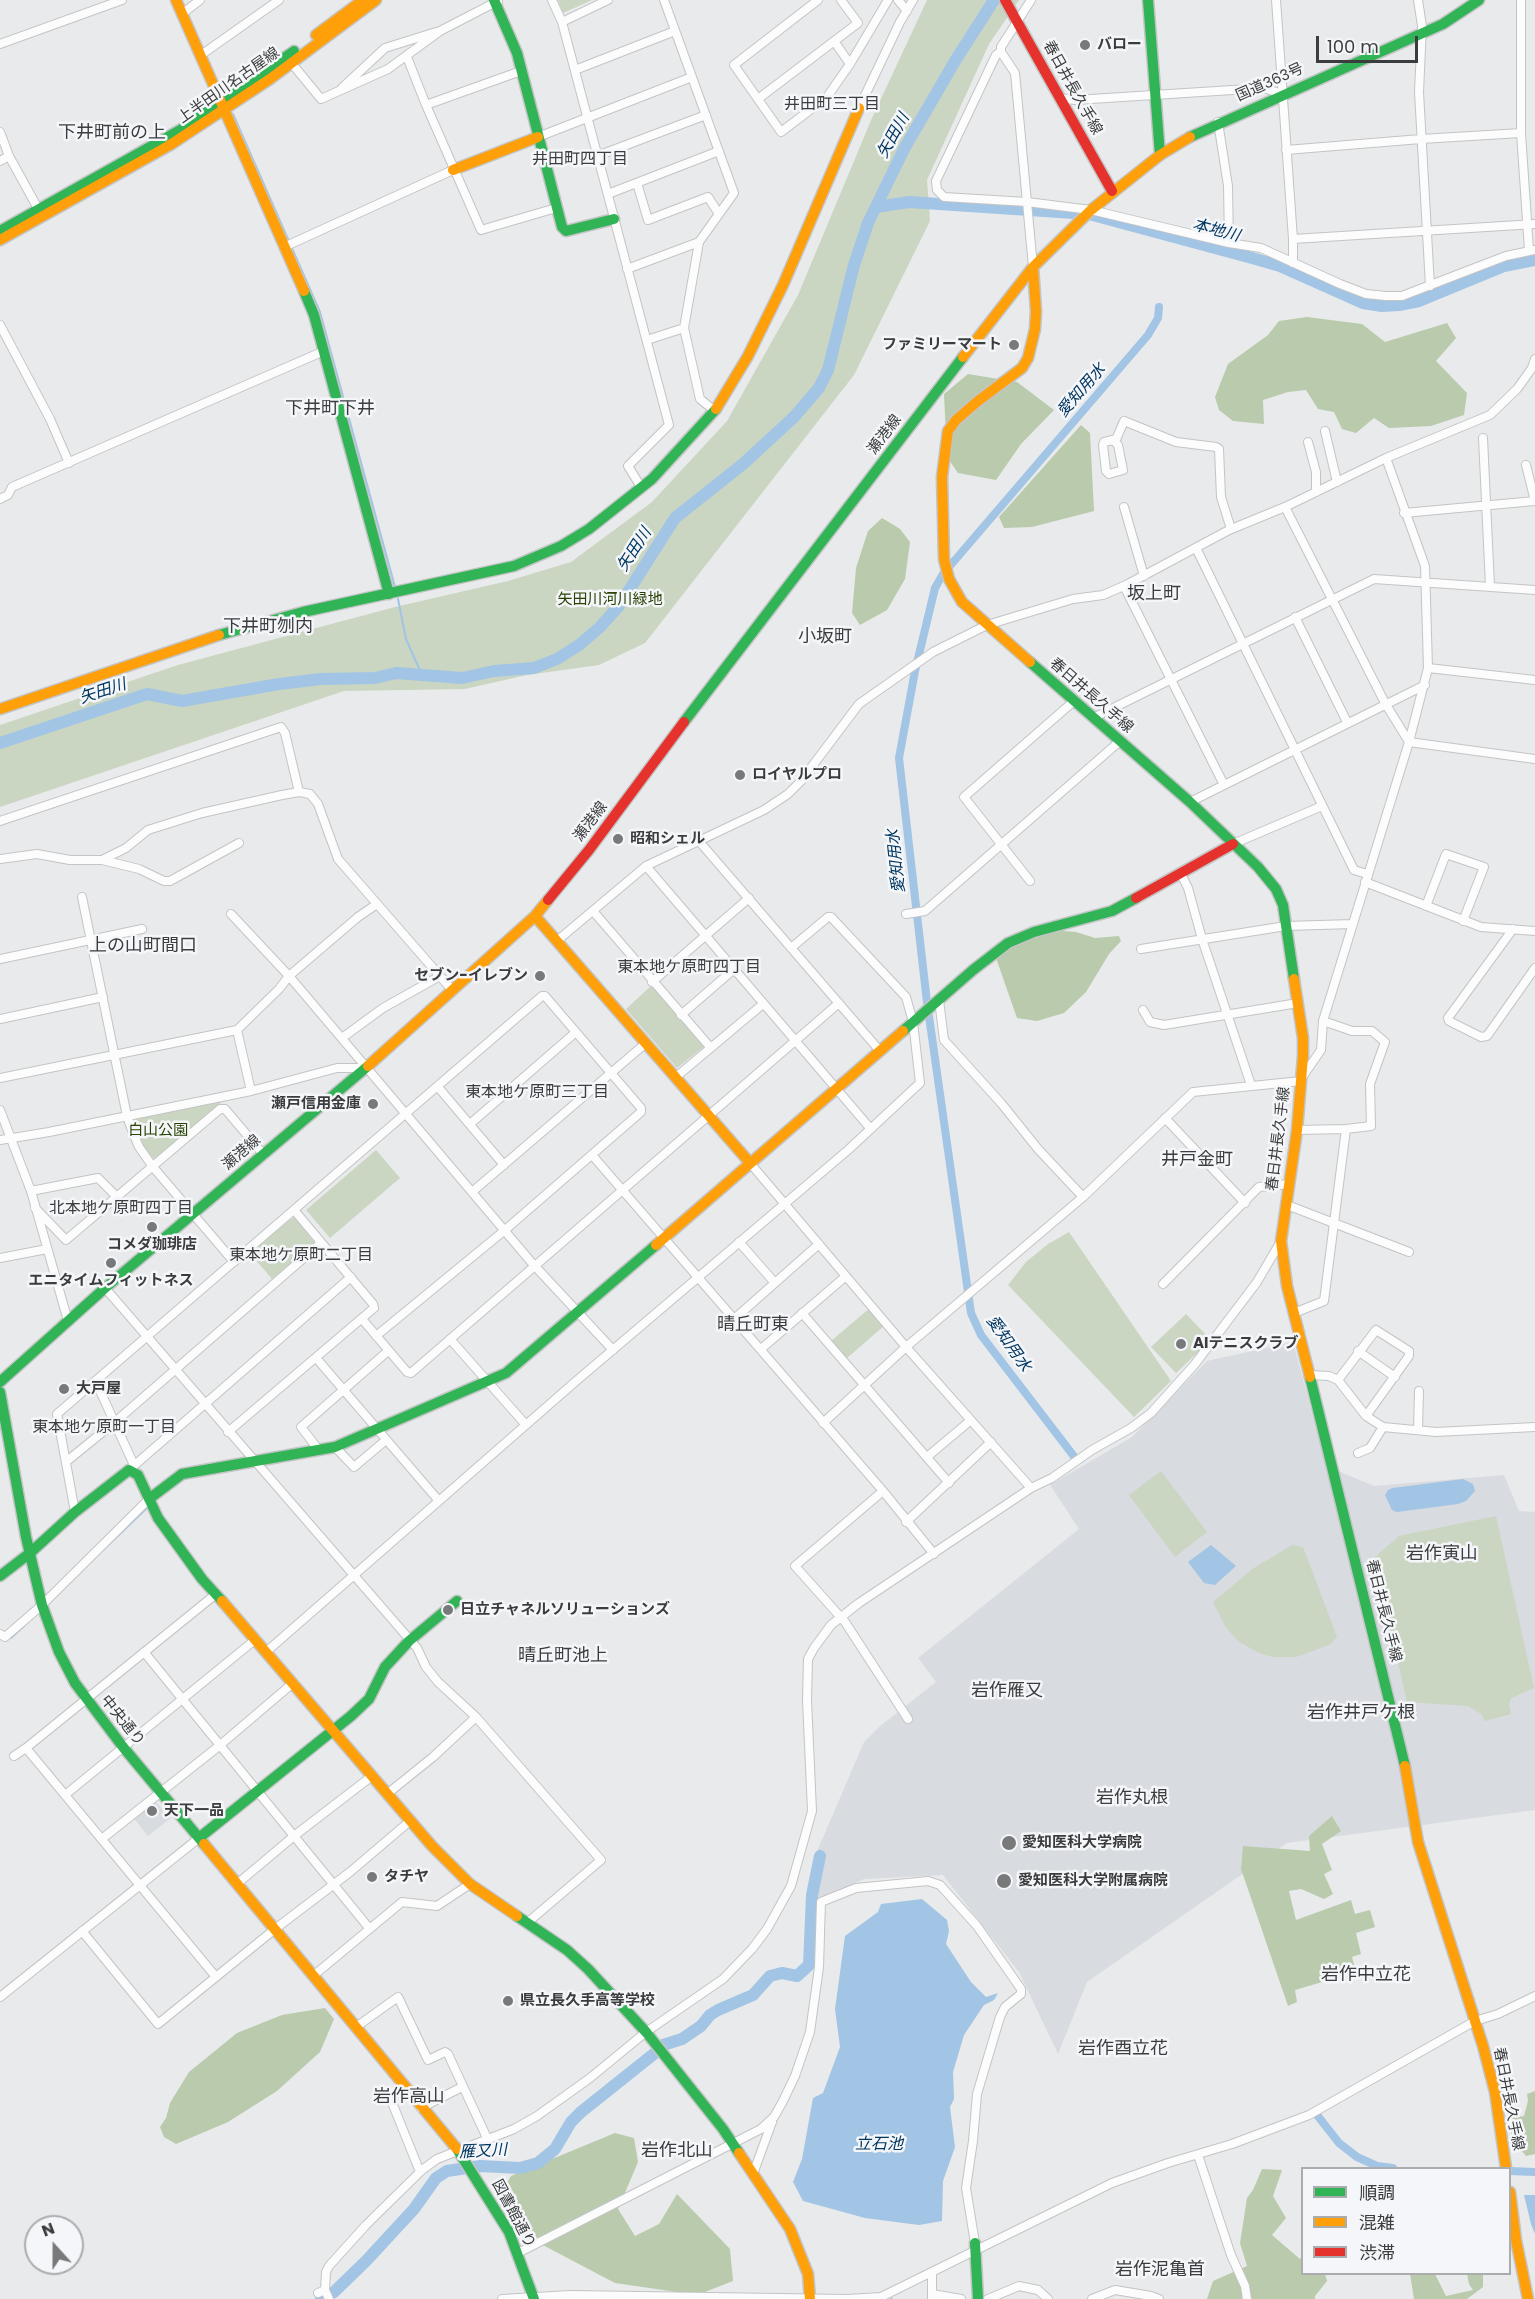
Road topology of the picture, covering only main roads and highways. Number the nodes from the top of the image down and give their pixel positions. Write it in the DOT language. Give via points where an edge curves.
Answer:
graph roads {
  1 [pos="176,0"];
  2 [pos="375,0"];
  3 [pos="1005,0"];
  4 [pos="1148,0"];
  5 [pos="1479,0"];
  6 [pos="361,1"];
  7 [pos="496,1"];
  8 [pos="288,59"];
  9 [pos="222,106"];
  10 [pos="859,108"];
  11 [pos="538,137"];
  12 [pos="1160,155"];
  13 [pos="453,170"];
  14 [pos="1112,191"];
  15 [pos="41,213"];
  16 [pos="614,219"];
  17 [pos="0,231"];
  18 [pos="0,240"];
  19 [pos="1033,267"];
  20 [pos="389,594"];
  21 [pos="0,709"];
  22 [pos="1233,844"];
  23 [pos="535,916"];
  24 [pos="750,1163"];
  25 [pos="0,1382"];
  26 [pos="0,1392"];
  27 [pos="149,1499"];
  28 [pos="30,1553"];
  29 [pos="0,1576"];
  30 [pos="457,1601"];
  31 [pos="333,1730"];
  32 [pos="199,1838"];
  33 [pos="341,2009"];
  34 [pos="1506,2166"];
  35 [pos="1511,2206"];
  36 [pos="975,2248"];
  37 [pos="534,2298"];
  38 [pos="810,2298"];
  39 [pos="978,2299"];
  40 [pos="1528,2299"];
  1 -- 9 [label="main road"];
  2 -- 8 [label="main road, 上半田川名古屋線"];
  3 -- 14 [label="main road, 春日井長久手線"];
  4 -- 12 [label="main road"];
  5 -- 12 [label="main road, 国道363号" via="1443,24 1218,122"];
  6 -- 8 [label="main road, 上半田川名古屋線"];
  7 -- 11 [label="main road" via="514,46"];
  8 -- 9 [label="main road, 上半田川名古屋線"];
  9 -- 15 [label="main road, 上半田川名古屋線"];
  9 -- 20 [label="main road" via="288,245 314,315"];
  10 -- 20 [label="main road" via="748,356 715,411 671,461 589,529 561,546 514,566"];
  11 -- 13 [label="main road"];
  11 -- 16 [label="main road" via="562,227 566,231"];
  12 -- 14 [label="main road, 国道363号"];
  14 -- 19 [label="main road, 瀬港線"];
  15 -- 17 [label="main road, 上半田川名古屋線"];
  15 -- 18 [label="main road, 上半田川名古屋線"];
  19 -- 22 [label="main road, 春日井長久手線" via="1036,320 1028,358 1022,368 948,430 942,477 944,559 949,579 962,602"];
  19 -- 23 [label="main road, 瀬港線"];
  20 -- 21 [label="main road" via="226,633"];
  22 -- 24 [label="main road" via="1112,910 1008,943"];
  22 -- 34 [label="main road, 春日井長久手線" via="1258,867 1283,905 1303,1038 1297,1130 1281,1241 1287,1286 1401,1744 1418,1842 1495,2092"];
  23 -- 24 [label="main road"];
  23 -- 25 [label="main road, 瀬港線"];
  24 -- 27 [label="main road" via="506,1373 335,1447 182,1474"];
  26 -- 28 [label="main road, 中央通り"];
  27 -- 28 [label="main road" via="132,1468"];
  27 -- 31 [label="main road" via="173,1541"];
  28 -- 29 [label="main road"];
  28 -- 32 [label="main road, 中央通り" via="58,1652 86,1700"];
  30 -- 31 [label="main road" via="409,1641 385,1667 369,1699"];
  31 -- 32 [label="main road"];
  31 -- 38 [label="main road" via="453,1869 567,1950 646,2032 734,2145 790,2229 808,2274"];
  32 -- 33 [label="main road, 中央通り"];
  33 -- 37 [label="main road, 図書館通り" via="458,2150 503,2223"];
  35 -- 40 [label="main road"];
  36 -- 39 [label="main road"];
}
